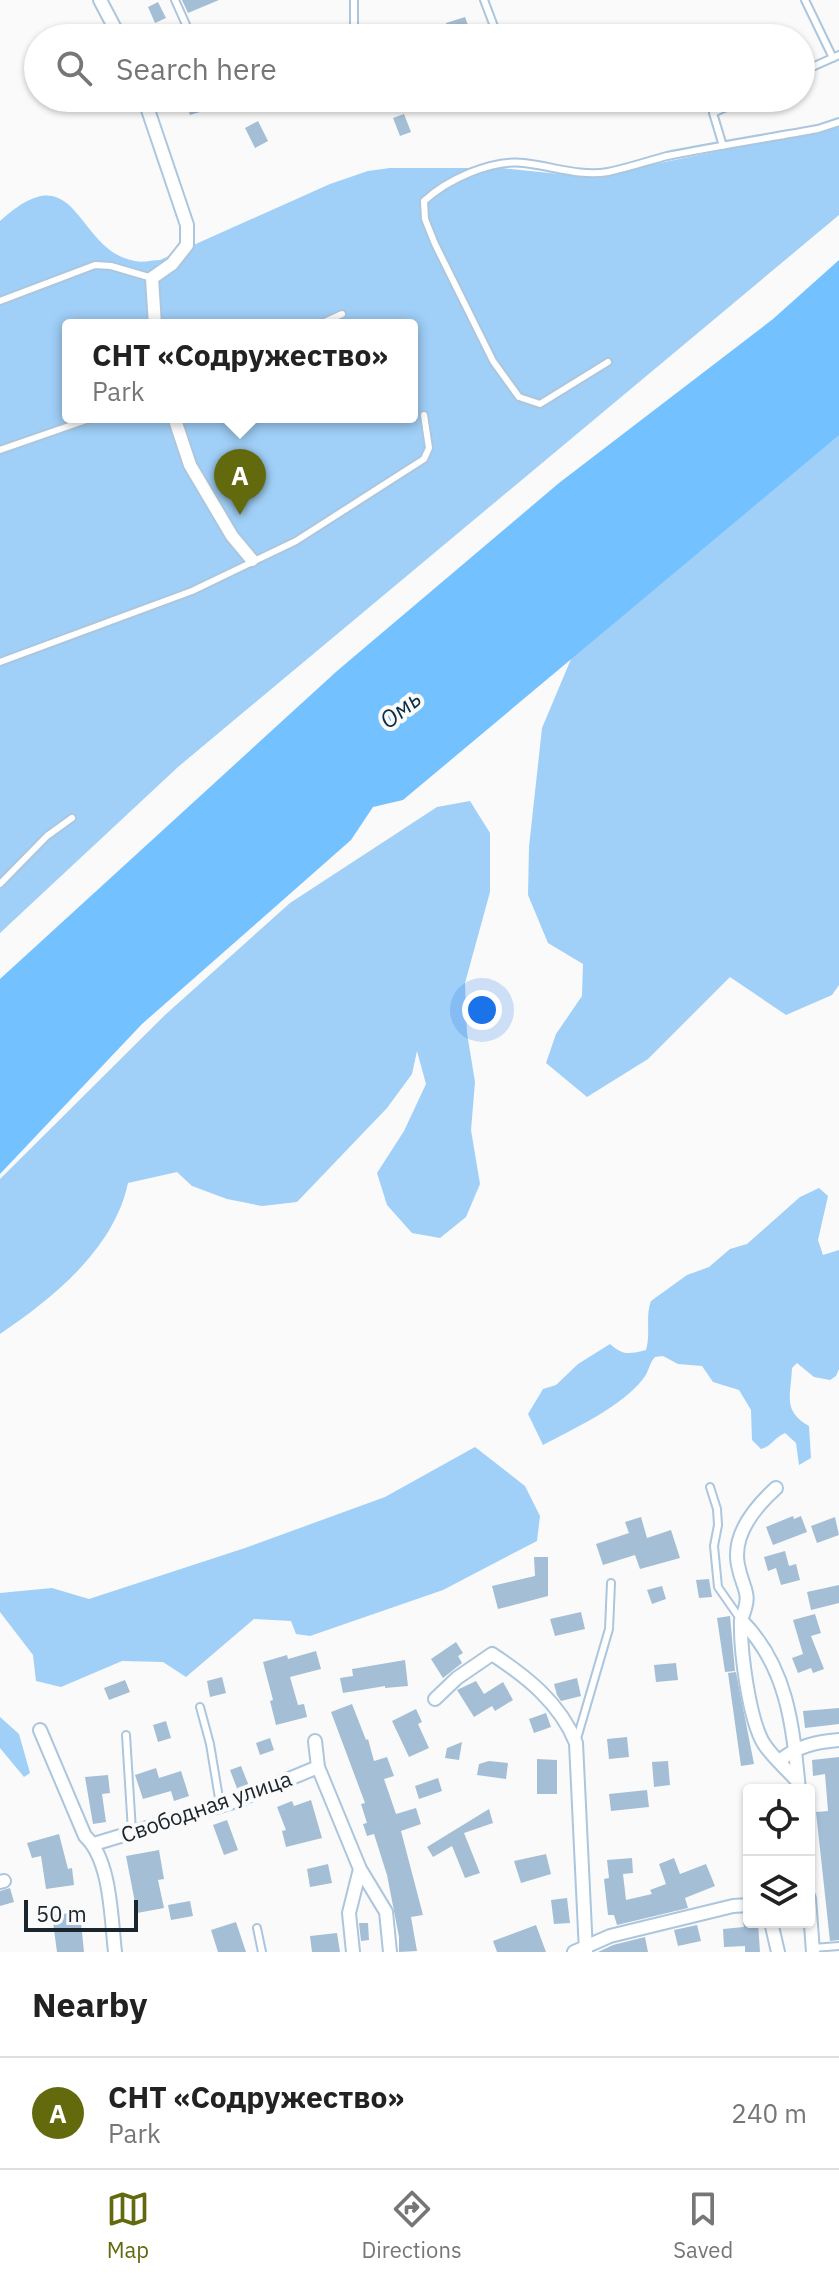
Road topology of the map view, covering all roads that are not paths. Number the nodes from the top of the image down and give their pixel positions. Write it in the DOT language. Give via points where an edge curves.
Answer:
graph roads {
  1 [pos="100,0"];
  2 [pos="175,0"];
  3 [pos="354,0"];
  4 [pos="484,0"];
  5 [pos="805,0"];
  6 [pos="113,24"];
  7 [pos="186,24"];
  8 [pos="354,24"];
  9 [pos="493,24"];
  10 [pos="836,56"];
  11 [pos="815,66"];
  12 [pos="149,112"];
  13 [pos="715,112"];
  14 [pos="839,122"];
  15 [pos="723,146"];
  16 [pos="152,278"];
  17 [pos="0,301"];
  18 [pos="342,314"];
  19 [pos="155,319"];
  20 [pos="331,319"];
  21 [pos="608,362"];
  22 [pos="424,415"];
  23 [pos="78,423"];
  24 [pos="176,423"];
  25 [pos="0,450"];
  26 [pos="252,560"];
  27 [pos="0,662"];
  28 [pos="72,818"];
  29 [pos="0,884"];
  30 [pos="710,1487"];
  31 [pos="776,1488"];
  32 [pos="611,1583"];
  33 [pos="741,1620"];
  34 [pos="435,1699"];
  35 [pos="200,1707"];
  36 [pos="40,1730"];
  37 [pos="126,1735"];
  38 [pos="839,1740"];
  39 [pos="315,1741"];
  40 [pos="576,1743"];
  41 [pos="795,1748"];
  42 [pos="779,1761"];
  43 [pos="318,1767"];
  44 [pos="797,1784"];
  45 [pos="799,1784"];
  46 [pos="220,1804"];
  47 [pos="132,1832"];
  48 [pos="94,1844"];
  49 [pos="360,1869"];
  50 [pos="743,1905"];
  51 [pos="257,1928"];
  52 [pos="772,1928"];
  53 [pos="811,1928"];
  54 [pos="839,1946"];
  55 [pos="582,1950"];
  56 [pos="813,1950"];
  57 [pos="115,1952"];
  58 [pos="262,1952"];
  59 [pos="353,1952"];
  60 [pos="390,1952"];
  61 [pos="778,1952"];
  1 -- 6 [label="street"];
  2 -- 7 [label="lane"];
  3 -- 8 [label="lane"];
  4 -- 9 [label="lane"];
  5 -- 10 [label="lane"];
  10 -- 11 [label="lane"];
  12 -- 16 [label="street" via="187,225 187,245"];
  13 -- 15 [label="lane"];
  14 -- 15 [label="lane"];
  15 -- 21 [label="lane" via="607,172 505,162 436,190 424,201 435,244 493,361 519,397 540,404"];
  16 -- 17 [label="lane" via="95,265"];
  16 -- 19 [label="street"];
  18 -- 20 [label="lane"];
  22 -- 26 [label="lane" via="429,448 424,459 296,541"];
  23 -- 25 [label="lane"];
  24 -- 26 [label="street" via="190,465"];
  26 -- 27 [label="lane" via="192,591"];
  28 -- 29 [label="lane"];
  30 -- 33 [label="lane" via="717,1509 718,1587"];
  31 -- 33 [label="street" via="745,1524 738,1550 748,1596"];
  32 -- 40 [label="lane" via="609,1629"];
  33 -- 41 [label="street" via="757,1636 788,1701"];
  33 -- 42 [label="street" via="755,1725"];
  34 -- 40 [label="street" via="492,1654 548,1698"];
  35 -- 46 [label="lane"];
  36 -- 48 [label="street" via="85,1836"];
  37 -- 47 [label="lane"];
  38 -- 41 [label="street"];
  39 -- 43 [label="street"];
  40 -- 55 [label="street"];
  41 -- 42 [label="street"];
  41 -- 45 [label="street"];
  42 -- 44 [label="street"];
  43 -- 46 [label="street, Свободная улица"];
  43 -- 49 [label="street"];
  46 -- 47 [label="street, Свободная улица"];
  47 -- 48 [label="street, Свободная улица"];
  48 -- 57 [label="street" via="110,1900"];
  49 -- 59 [label="street" via="349,1913"];
  49 -- 60 [label="street" via="386,1912"];
  50 -- 55 [label="street" via="610,1936"];
  51 -- 58 [label="lane"];
  52 -- 61 [label="street"];
  53 -- 56 [label="street"];
  54 -- 56 [label="lane"];
}
